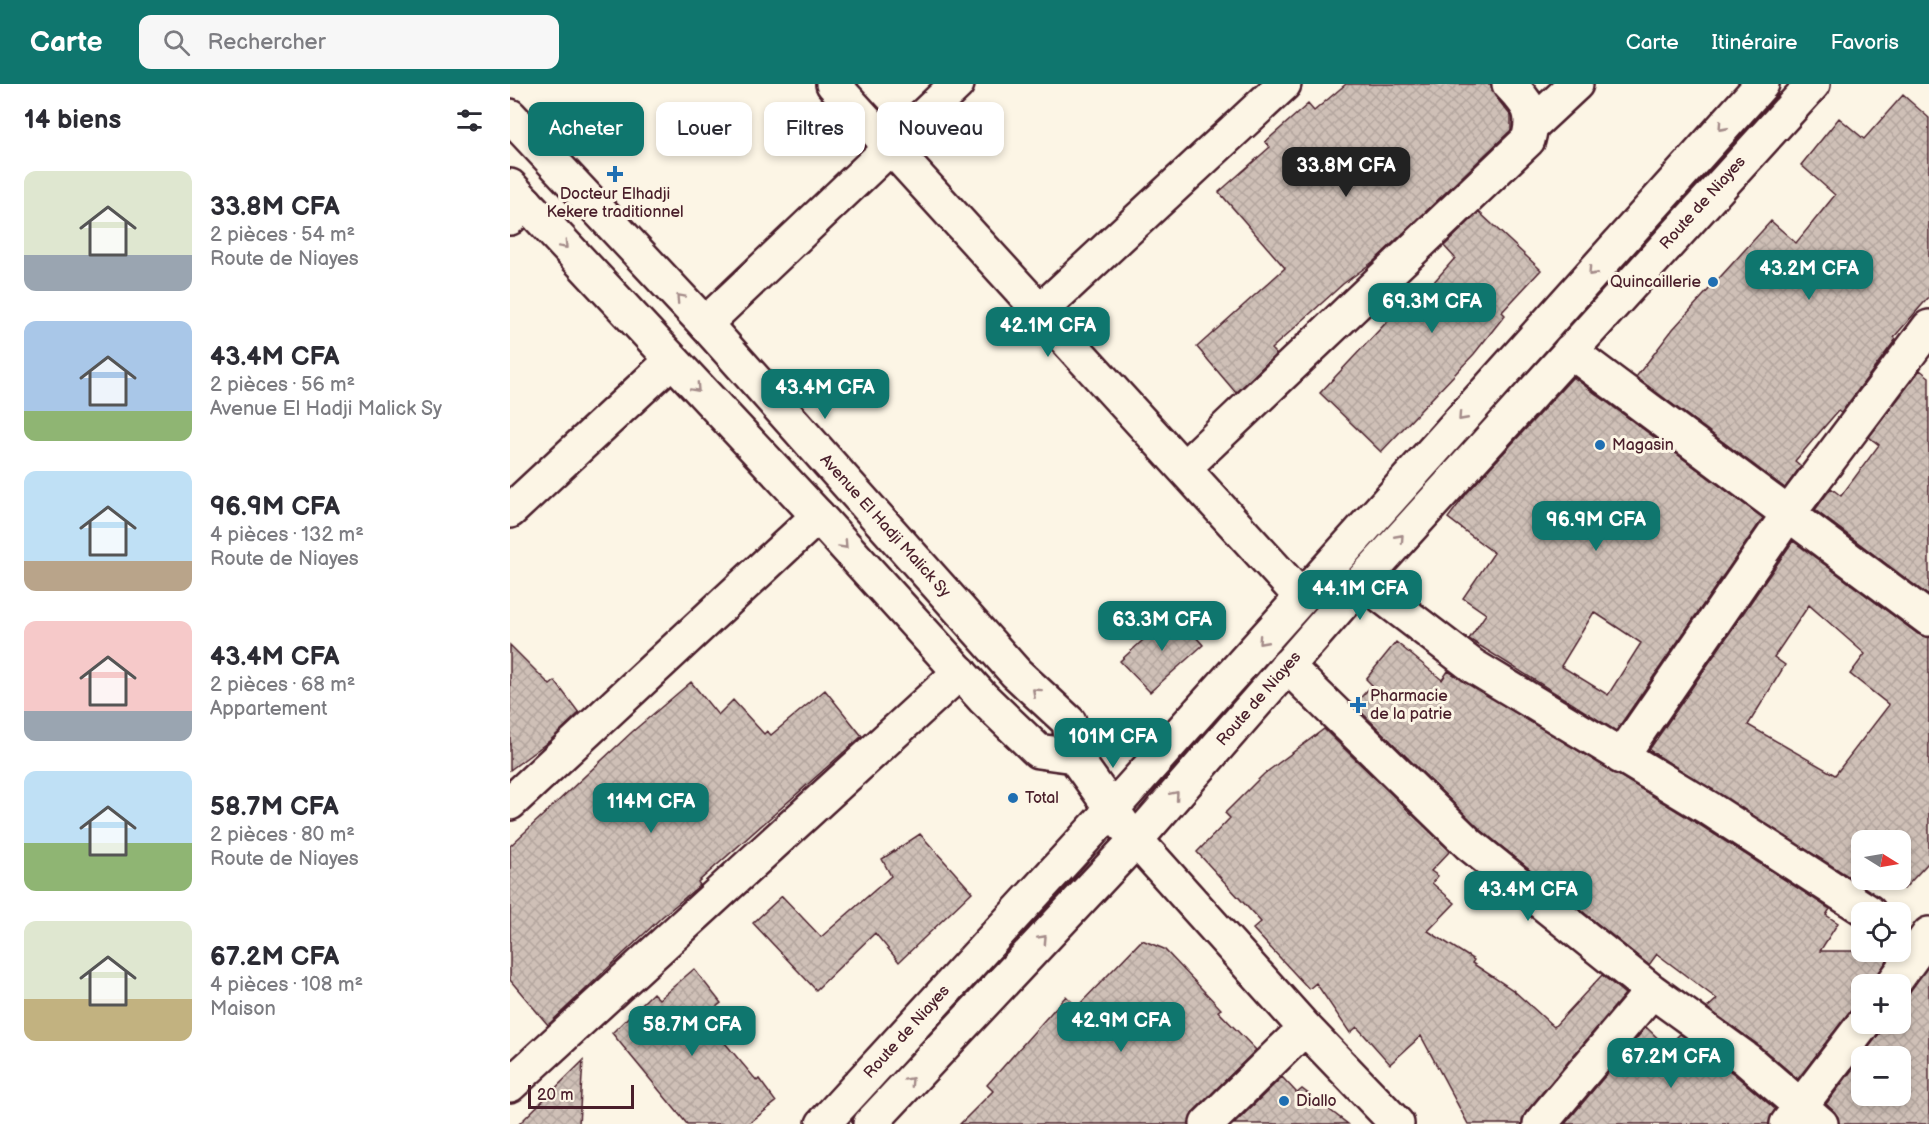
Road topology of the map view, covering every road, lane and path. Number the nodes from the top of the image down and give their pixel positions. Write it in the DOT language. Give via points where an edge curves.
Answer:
graph roads {
  1 [pos="833,84"];
  2 [pos="957,84"];
  3 [pos="1284,84"];
  4 [pos="1509,84"];
  5 [pos="1576,84"];
  6 [pos="1762,84"];
  7 [pos="1813,84"];
  8 [pos="938,102"];
  9 [pos="510,116"];
  10 [pos="1532,125"];
  11 [pos="877,132"];
  12 [pos="880,156"];
  13 [pos="899,156"];
  14 [pos="515,202"];
  15 [pos="1040,311"];
  16 [pos="705,324"];
  17 [pos="1929,327"];
  18 [pos="1570,351"];
  19 [pos="671,361"];
  20 [pos="1184,468"];
  21 [pos="510,511"];
  22 [pos="1789,513"];
  23 [pos="818,516"];
  24 [pos="1362,581"];
  25 [pos="1301,597"];
  26 [pos="1929,619"];
  27 [pos="1287,666"];
  28 [pos="960,672"];
  29 [pos="1074,756"];
  30 [pos="1621,757"];
  31 [pos="510,803"];
  32 [pos="1111,810"];
  33 [pos="1136,840"];
  34 [pos="1854,902"];
  35 [pos="1920,942"];
  36 [pos="1899,974"];
  37 [pos="1652,991"];
  38 [pos="1305,1028"];
  39 [pos="1857,1034"];
  40 [pos="510,1085"];
  41 [pos="1803,1118"];
  42 [pos="823,1124"];
  43 [pos="870,1124"];
  44 [pos="1207,1124"];
  45 [pos="1396,1124"];
  46 [pos="1540,1124"];
  1 -- 11 [label="street"];
  2 -- 8 [label="street"];
  3 -- 15 [label="street"];
  4 -- 10 [label="street" via="1531,112"];
  5 -- 10 [label="street"];
  6 -- 25 [label="street, Route de Niayes, one-way"];
  7 -- 18 [label="street, Route de Niayes"];
  16 -- 9 [label="street, Avenue El Hadji Malick Sy, one-way"];
  10 -- 20 [label="street" via="1528,140"];
  12 -- 16 [label="street"];
  13 -- 15 [label="street"];
  14 -- 19 [label="street, one-way"];
  15 -- 20 [label="street"];
  29 -- 16 [label="street, Avenue El Hadji Malick Sy, one-way" via="1069,722 1016,673"];
  17 -- 22 [label="street"];
  18 -- 22 [label="street"];
  24 -- 18 [label="street, Route de Niayes, one-way"];
  19 -- 21 [label="street"];
  19 -- 23 [label="street, one-way"];
  20 -- 25 [label="street"];
  22 -- 26 [label="street"];
  22 -- 30 [label="street"];
  23 -- 28 [label="street, one-way"];
  23 -- 31 [label="street"];
  24 -- 27 [label="street, Route de Niayes"];
  24 -- 30 [label="street" via="1473,666"];
  25 -- 32 [label="street, Route de Niayes, one-way"];
  33 -- 27 [label="street, Route de Niayes, one-way"];
  27 -- 37 [label="street" via="1448,825"];
  28 -- 29 [label="street" via="1038,751"];
  28 -- 40 [label="street"];
  29 -- 32 [label="street, Avenue El Hadji Malick Sy"];
  30 -- 34 [label="street" via="1790,858"];
  32 -- 33 [label="street, Avenue El Hadji Malick Sy"];
  32 -- 42 [label="street, Route de Niayes"];
  33 -- 38 [label="street, Avenue El Hadji Malick Sy"];
  43 -- 33 [label="street, Route de Niayes, one-way"];
  35 -- 36 [label="street"];
  37 -- 41 [label="street" via="1746,1059"];
  37 -- 46 [label="street"];
  38 -- 44 [label="street"];
  38 -- 45 [label="street, Avenue El Hadji Malick Sy"];
  39 -- 41 [label="street"];
}
